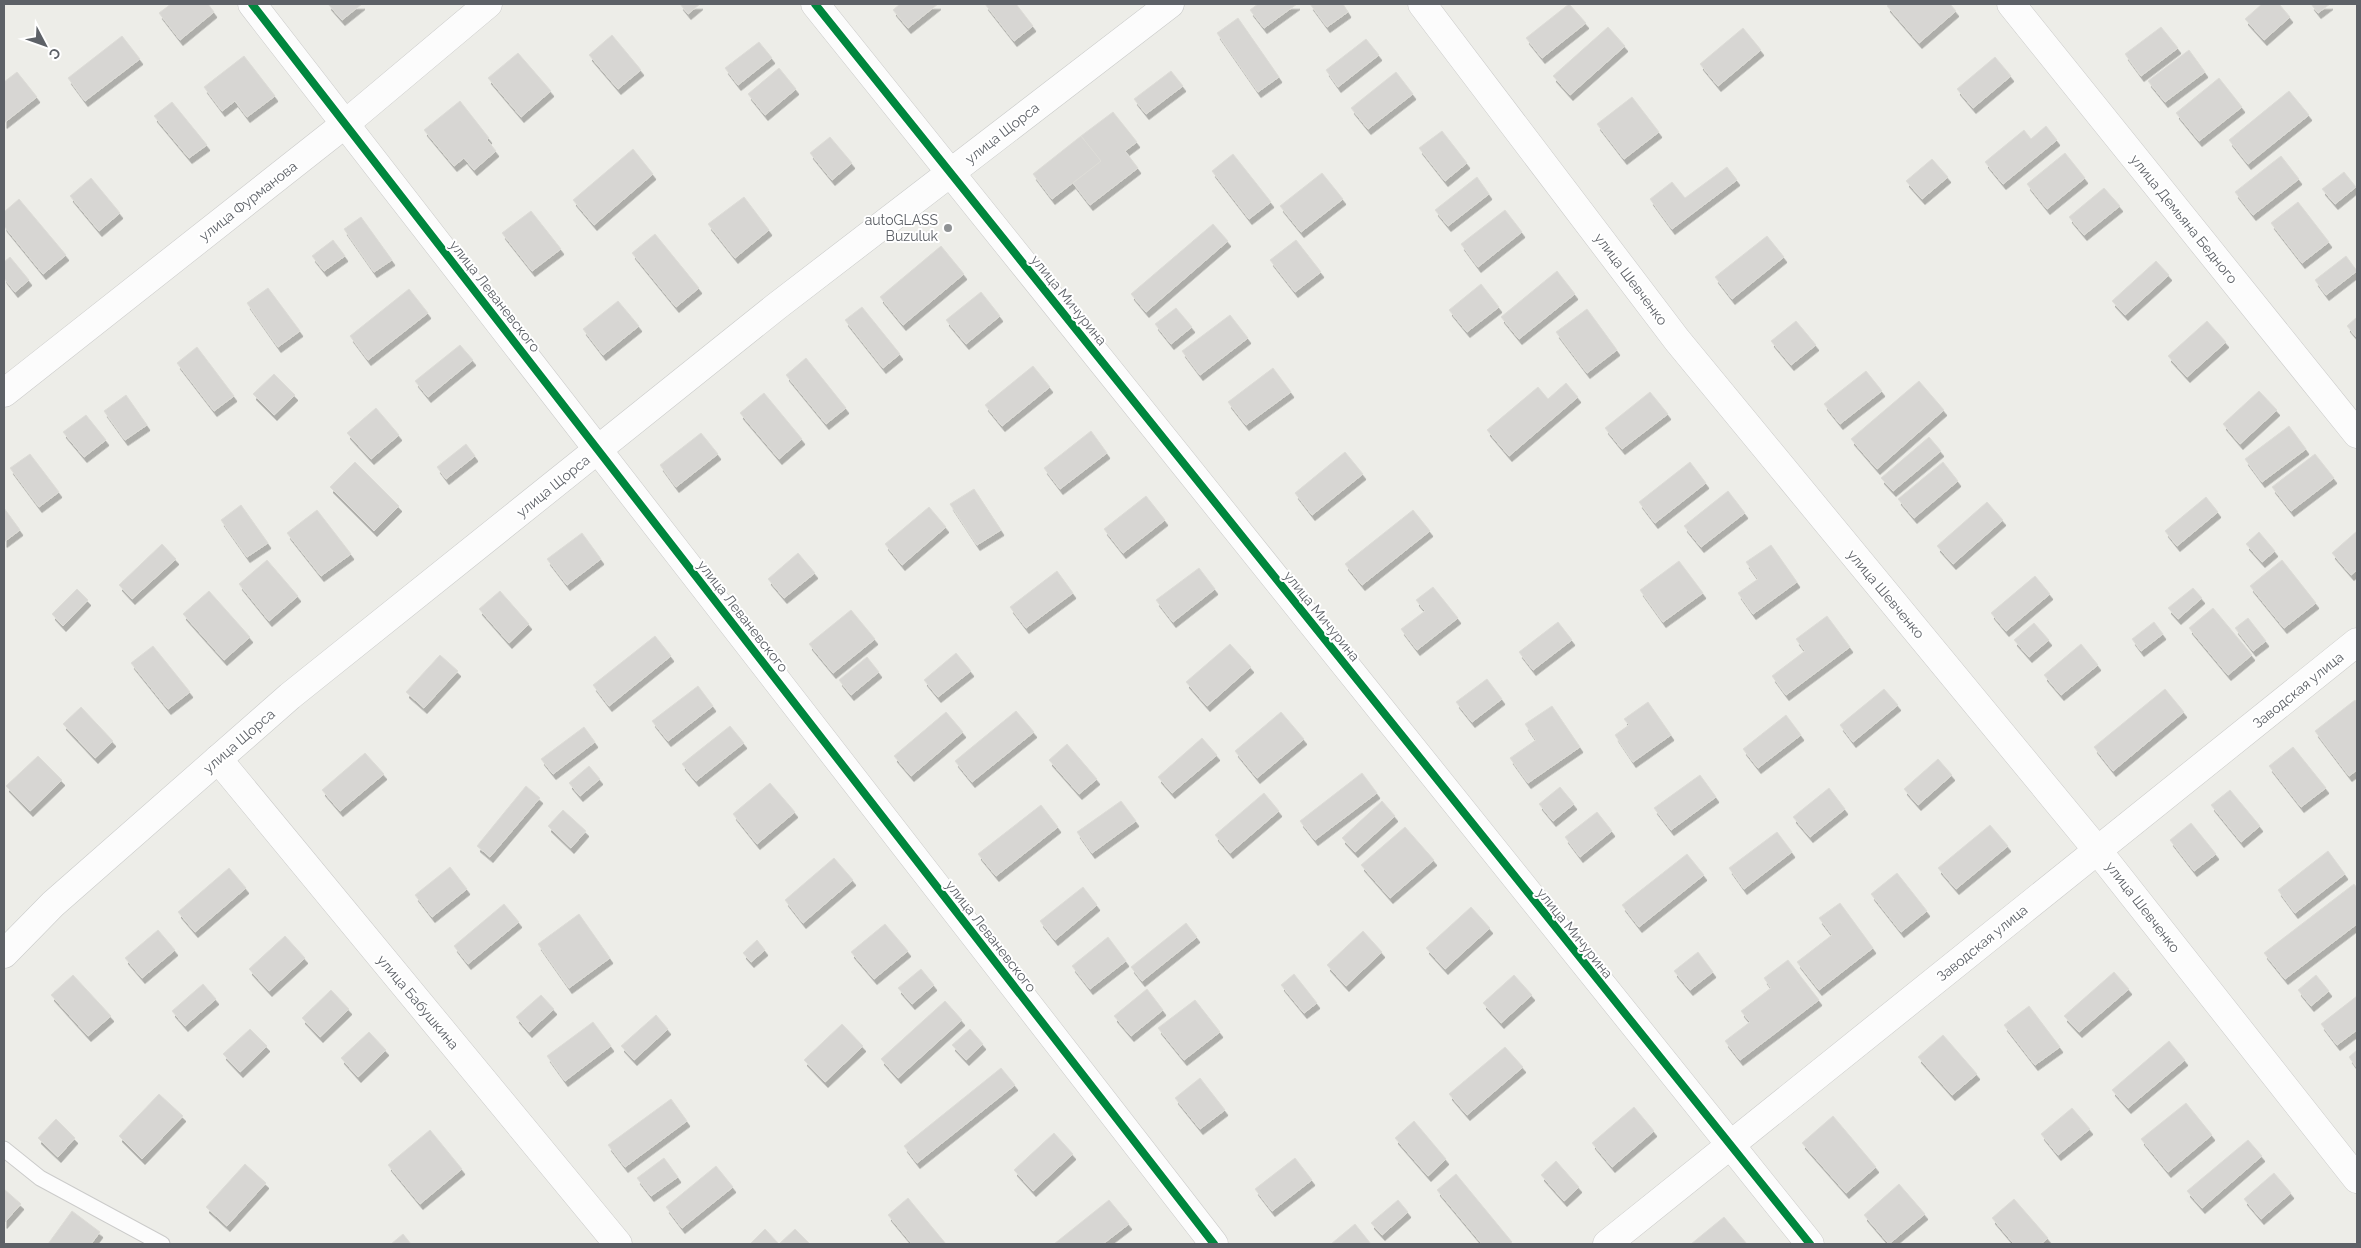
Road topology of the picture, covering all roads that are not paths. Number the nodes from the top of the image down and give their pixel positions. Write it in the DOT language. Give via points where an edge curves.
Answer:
graph roads {
  1 [pos="252,4"];
  2 [pos="488,4"];
  3 [pos="815,4"];
  4 [pos="1170,4"];
  5 [pos="1422,4"];
  6 [pos="2011,4"];
  7 [pos="345,124"];
  8 [pos="951,172"];
  9 [pos="4,393"];
  10 [pos="2357,434"];
  11 [pos="598,450"];
  12 [pos="2357,642"];
  13 [pos="218,760"];
  14 [pos="2098,851"];
  15 [pos="4,954"];
  16 [pos="1730,1146"];
  17 [pos="4,1149"];
  18 [pos="2357,1179"];
  19 [pos="162,1244"];
  20 [pos="618,1244"];
  21 [pos="1214,1244"];
  22 [pos="1607,1244"];
  23 [pos="1810,1244"];
  1 -- 7 [label="street, улица Леваневского"];
  2 -- 7 [label="street, улица Фурманова"];
  3 -- 8 [label="street, улица Мичурина"];
  4 -- 8 [label="street, улица Щорса"];
  5 -- 14 [label="street, улица Шевченко" via="1677,340"];
  6 -- 10 [label="street, улица Демьяна Бедного"];
  7 -- 9 [label="street, улица Фурманова"];
  7 -- 11 [label="street, улица Леваневского"];
  8 -- 11 [label="street, улица Щорса"];
  8 -- 16 [label="street, улица Мичурина"];
  11 -- 13 [label="street, улица Щорса" via="290,696"];
  11 -- 21 [label="street, улица Леваневского"];
  12 -- 14 [label="street, Заводская улица"];
  13 -- 15 [label="street, улица Щорса" via="53,904"];
  13 -- 20 [label="street, улица Бабушкина"];
  14 -- 16 [label="street, Заводская улица"];
  14 -- 18 [label="street, улица Шевченко"];
  16 -- 22 [label="street, Заводская улица"];
  16 -- 23 [label="street, улица Мичурина"];
  17 -- 19 [label="lane" via="40,1178"];
}
